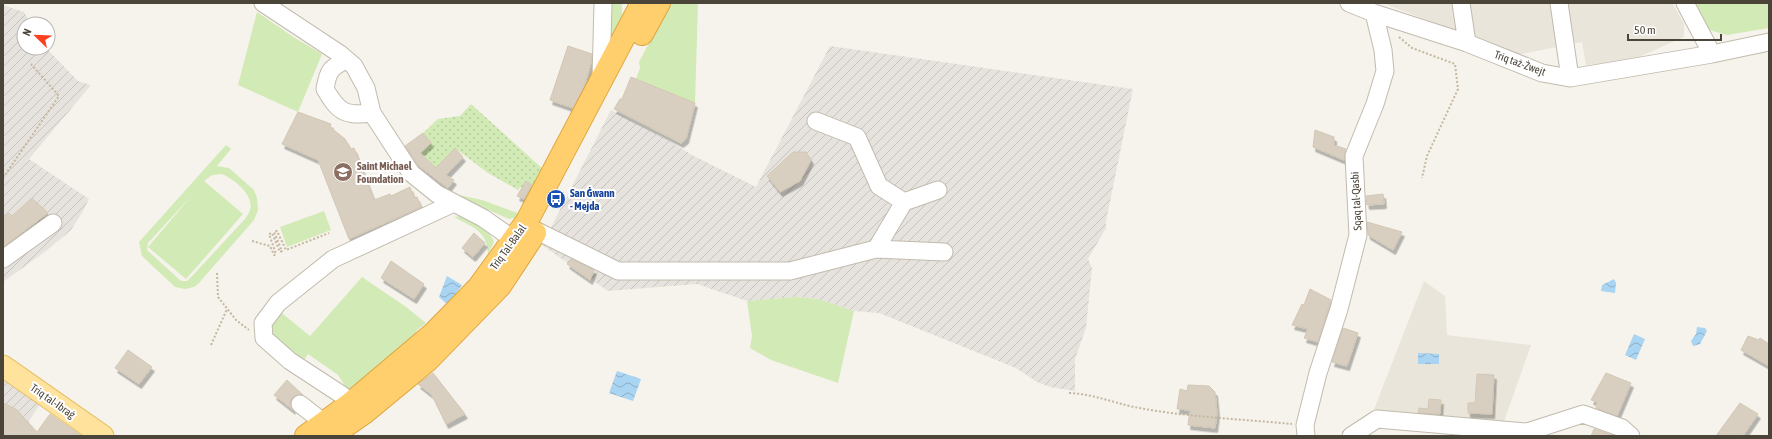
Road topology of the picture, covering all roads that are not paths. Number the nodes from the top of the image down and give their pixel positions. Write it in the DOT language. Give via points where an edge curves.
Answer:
graph roads {
  1 [pos="263,3"];
  2 [pos="603,3"];
  3 [pos="642,3"];
  4 [pos="659,3"];
  5 [pos="1348,3"];
  6 [pos="1461,3"];
  7 [pos="1559,3"];
  8 [pos="1685,3"];
  9 [pos="1370,13"];
  10 [pos="1769,42"];
  11 [pos="1467,43"];
  12 [pos="1712,54"];
  13 [pos="346,60"];
  14 [pos="1570,78"];
  15 [pos="601,81"];
  16 [pos="372,112"];
  17 [pos="816,121"];
  18 [pos="938,190"];
  19 [pos="904,202"];
  20 [pos="454,203"];
  21 [pos="53,223"];
  22 [pos="537,231"];
  23 [pos="514,239"];
  24 [pos="876,248"];
  25 [pos="944,252"];
  26 [pos="3,259"];
  27 [pos="3,366"];
  28 [pos="300,404"];
  29 [pos="350,404"];
  30 [pos="328,430"];
  31 [pos="1306,430"];
  32 [pos="104,436"];
  33 [pos="306,436"];
  34 [pos="1350,436"];
  35 [pos="1631,436"];
  1 -- 13 [label="street"];
  2 -- 15 [label="street"];
  3 -- 15 [label="highway, Triq Tal-Balal"];
  4 -- 22 [label="highway, Triq Tal-Balal"];
  5 -- 9 [label="street, Triq taż-Żwejt"];
  6 -- 11 [label="street"];
  7 -- 14 [label="street"];
  8 -- 12 [label="street"];
  9 -- 11 [label="street, Triq taż-Żwejt"];
  9 -- 31 [label="street, Sqaq tal-Qasbi" via="1383,50 1385,71 1376,104 1354,156 1358,235 1339,309 1318,372"];
  10 -- 12 [label="street, Triq taż-Żwejt"];
  11 -- 14 [label="street, Triq taż-Żwejt" via="1542,73"];
  12 -- 14 [label="street, Triq taż-Żwejt"];
  13 -- 16 [label="street" via="354,66 362,79"];
  13 -- 16 [label="street" via="331,68 325,89 342,111 350,114"];
  15 -- 23 [label="highway, Triq Tal-Balal" via="527,220"];
  16 -- 20 [label="street" via="411,173 424,185"];
  17 -- 19 [label="street" via="857,137 879,186"];
  18 -- 19 [label="street"];
  19 -- 24 [label="street"];
  20 -- 23 [label="street"];
  20 -- 29 [label="street" via="332,259 278,303 263,323 264,338 290,361 342,395"];
  21 -- 26 [label="street"];
  22 -- 24 [label="street" via="618,271 790,271"];
  22 -- 30 [label="highway, Triq Tal-Balal" via="500,286 428,360 364,414"];
  23 -- 29 [label="highway, Triq Tal-Balal" via="478,288 434,333"];
  24 -- 25 [label="street"];
  27 -- 32 [label="main road, Triq tal-Ibraġ"];
  28 -- 30 [label="street"];
  29 -- 30 [label="highway, Triq Tal-Balal"];
  30 -- 33 [label="highway, Triq Tal-Balal"];
  34 -- 35 [label="street" via="1377,419 1527,432 1582,414 1622,428"];
}
